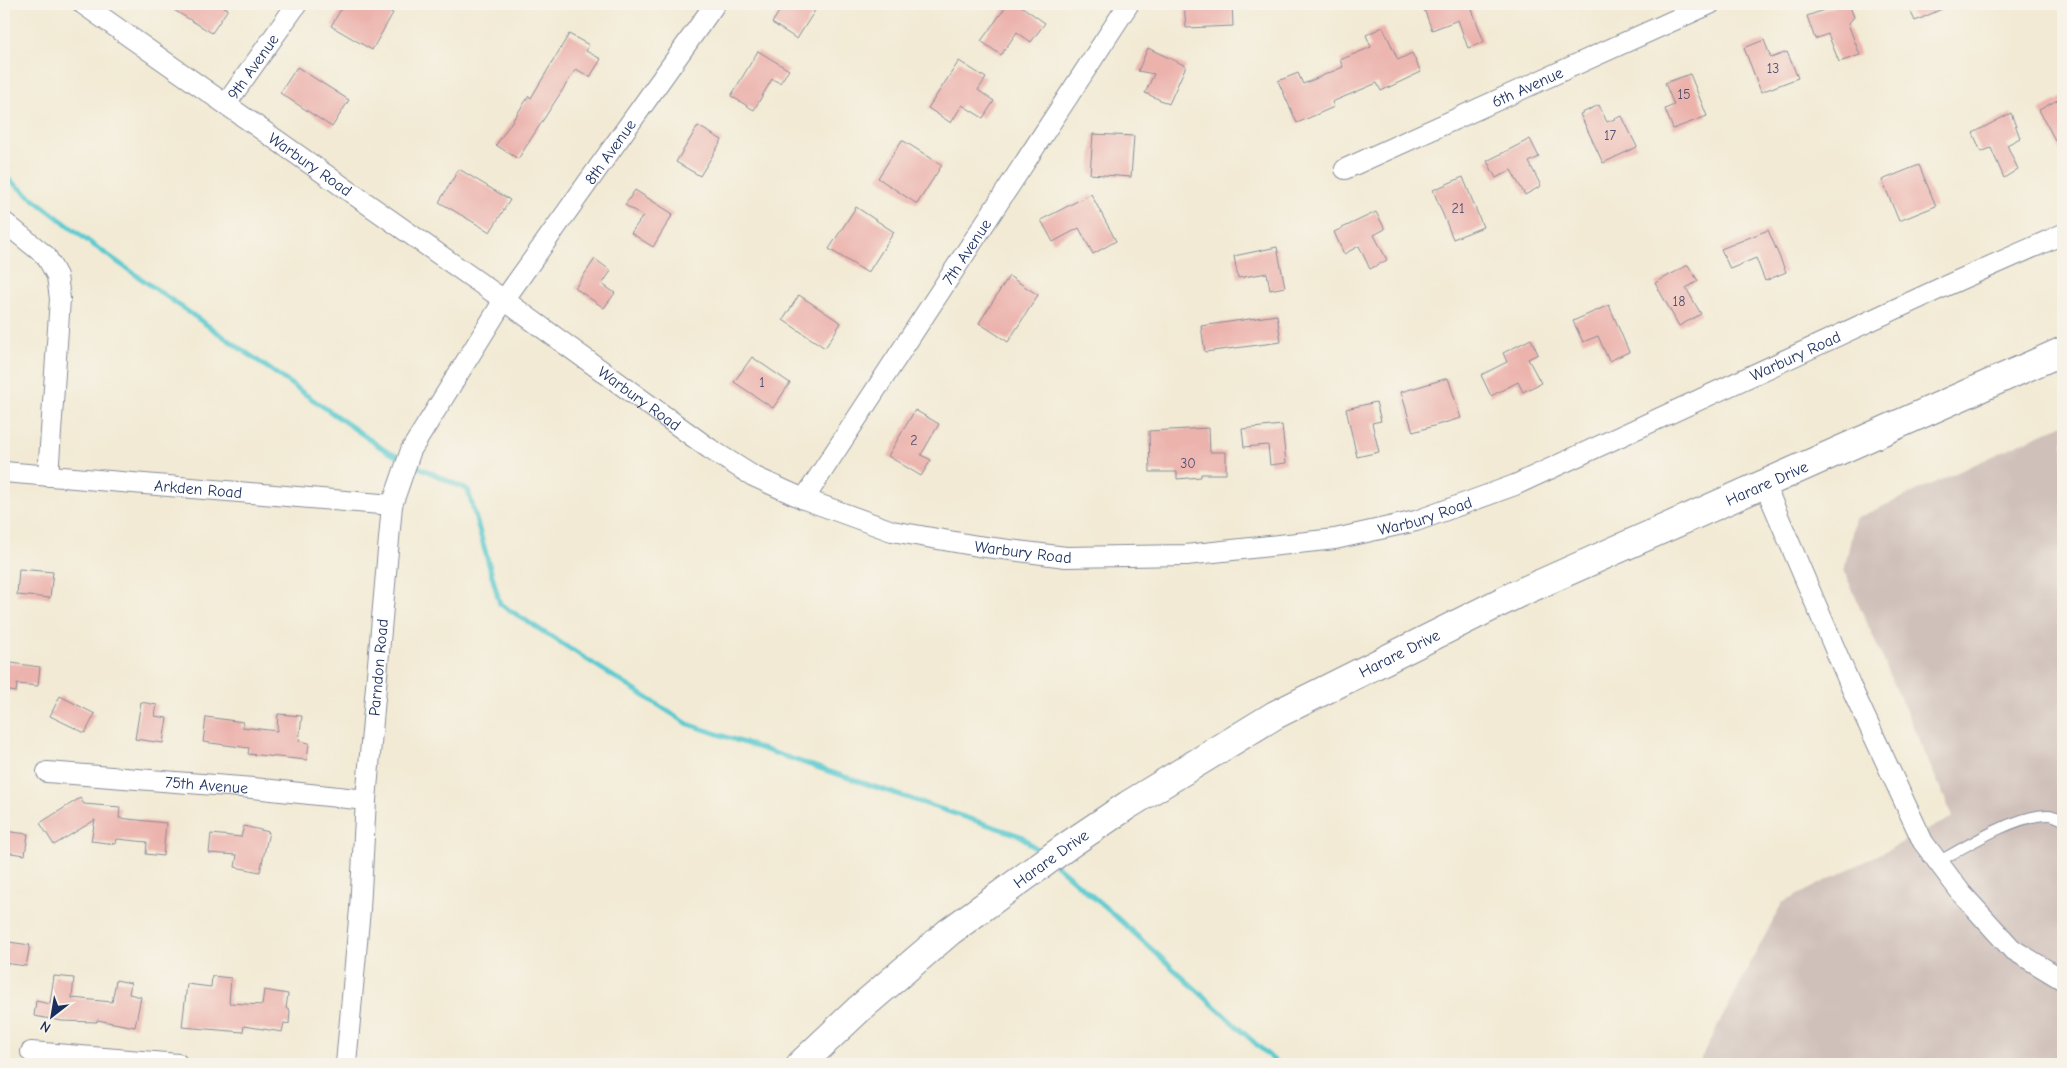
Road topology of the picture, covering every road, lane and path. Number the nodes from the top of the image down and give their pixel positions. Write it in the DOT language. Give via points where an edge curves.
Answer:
graph roads {
  1 [pos="82,4"];
  2 [pos="297,4"];
  3 [pos="714,4"];
  4 [pos="1710,4"];
  5 [pos="1128,5"];
  6 [pos="226,104"];
  7 [pos="1345,169"];
  8 [pos="4,222"];
  9 [pos="2063,234"];
  10 [pos="504,300"];
  11 [pos="2063,351"];
  12 [pos="4,472"];
  13 [pos="48,476"];
  14 [pos="1764,483"];
  15 [pos="804,499"];
  16 [pos="392,505"];
  17 [pos="48,772"];
  18 [pos="366,800"];
  19 [pos="2063,820"];
  20 [pos="1938,862"];
  21 [pos="2063,980"];
  22 [pos="31,1052"];
  23 [pos="178,1064"];
  24 [pos="346,1064"];
  25 [pos="801,1064"];
  1 -- 6 [label="street, Warbury Road"];
  2 -- 6 [label="street, 9th Avenue"];
  3 -- 10 [label="street, 8th Avenue"];
  4 -- 7 [label="street, 6th Avenue"];
  5 -- 15 [label="street, 7th Avenue"];
  6 -- 10 [label="street, Warbury Road"];
  8 -- 13 [label="street" via="46,256 57,276 60,299"];
  9 -- 15 [label="street, Warbury Road" via="1515,485 1416,522 1376,531 1335,539 1186,555 1066,557 978,546 892,530"];
  10 -- 15 [label="street, Warbury Road" via="710,449 753,476"];
  10 -- 16 [label="street, Parndon Road" via="412,450"];
  11 -- 14 [label="main road, Harare Drive"];
  12 -- 13 [label="street, Arkden Road"];
  13 -- 16 [label="street, Arkden Road"];
  14 -- 20 [label="street" via="1865,716 1923,842"];
  14 -- 25 [label="main road, Harare Drive" via="1517,594 1292,706 1201,759 1070,844 949,932"];
  16 -- 18 [label="street, Parndon Road"];
  17 -- 18 [label="street, 75th Avenue"];
  18 -- 24 [label="street, Parndon Road"];
  19 -- 20 [label="lane" via="2050,815 2028,818 1975,841"];
  20 -- 21 [label="street" via="2012,949"];
  22 -- 23 [label="street"];
}
